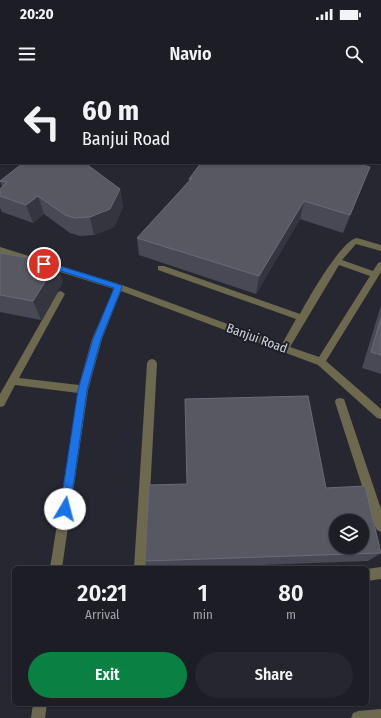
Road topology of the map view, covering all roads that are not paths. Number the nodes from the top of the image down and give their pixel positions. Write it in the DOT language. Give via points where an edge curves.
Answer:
graph roads {
  1 [pos="381,248"];
  2 [pos="0,250"];
  3 [pos="337,261"];
  4 [pos="381,265"];
  5 [pos="161,268"];
  6 [pos="374,275"];
  7 [pos="119,287"];
  8 [pos="62,294"];
  9 [pos="302,318"];
  10 [pos="284,348"];
  11 [pos="321,362"];
  12 [pos="152,363"];
  13 [pos="12,381"];
  14 [pos="83,390"];
  15 [pos="340,402"];
  16 [pos="0,403"];
  17 [pos="381,415"];
  18 [pos="381,526"];
  19 [pos="56,566"];
  20 [pos="140,566"];
  21 [pos="381,573"];
  22 [pos="369,575"];
  23 [pos="40,706"];
  24 [pos="381,716"];
  25 [pos="38,718"];
  26 [pos="358,718"];
  1 -- 3 [label="street" via="354,241"];
  2 -- 7 [label="street, Banjui Road"];
  3 -- 6 [label="street"];
  3 -- 9 [label="street"];
  4 -- 6 [label="street"];
  5 -- 9 [label="street"];
  6 -- 11 [label="street"];
  7 -- 10 [label="street, Banjui Road"];
  7 -- 14 [label="street" via="97,339"];
  8 -- 13 [label="street"];
  9 -- 10 [label="street"];
  10 -- 11 [label="street, Banjui Road"];
  11 -- 17 [label="street, Banjui Road"];
  12 -- 20 [label="street"];
  13 -- 14 [label="street"];
  13 -- 16 [label="street"];
  14 -- 19 [label="street"];
  15 -- 18 [label="street"];
  21 -- 22 [label="street"];
  23 -- 25 [label="street"];
  24 -- 26 [label="street"];
}
